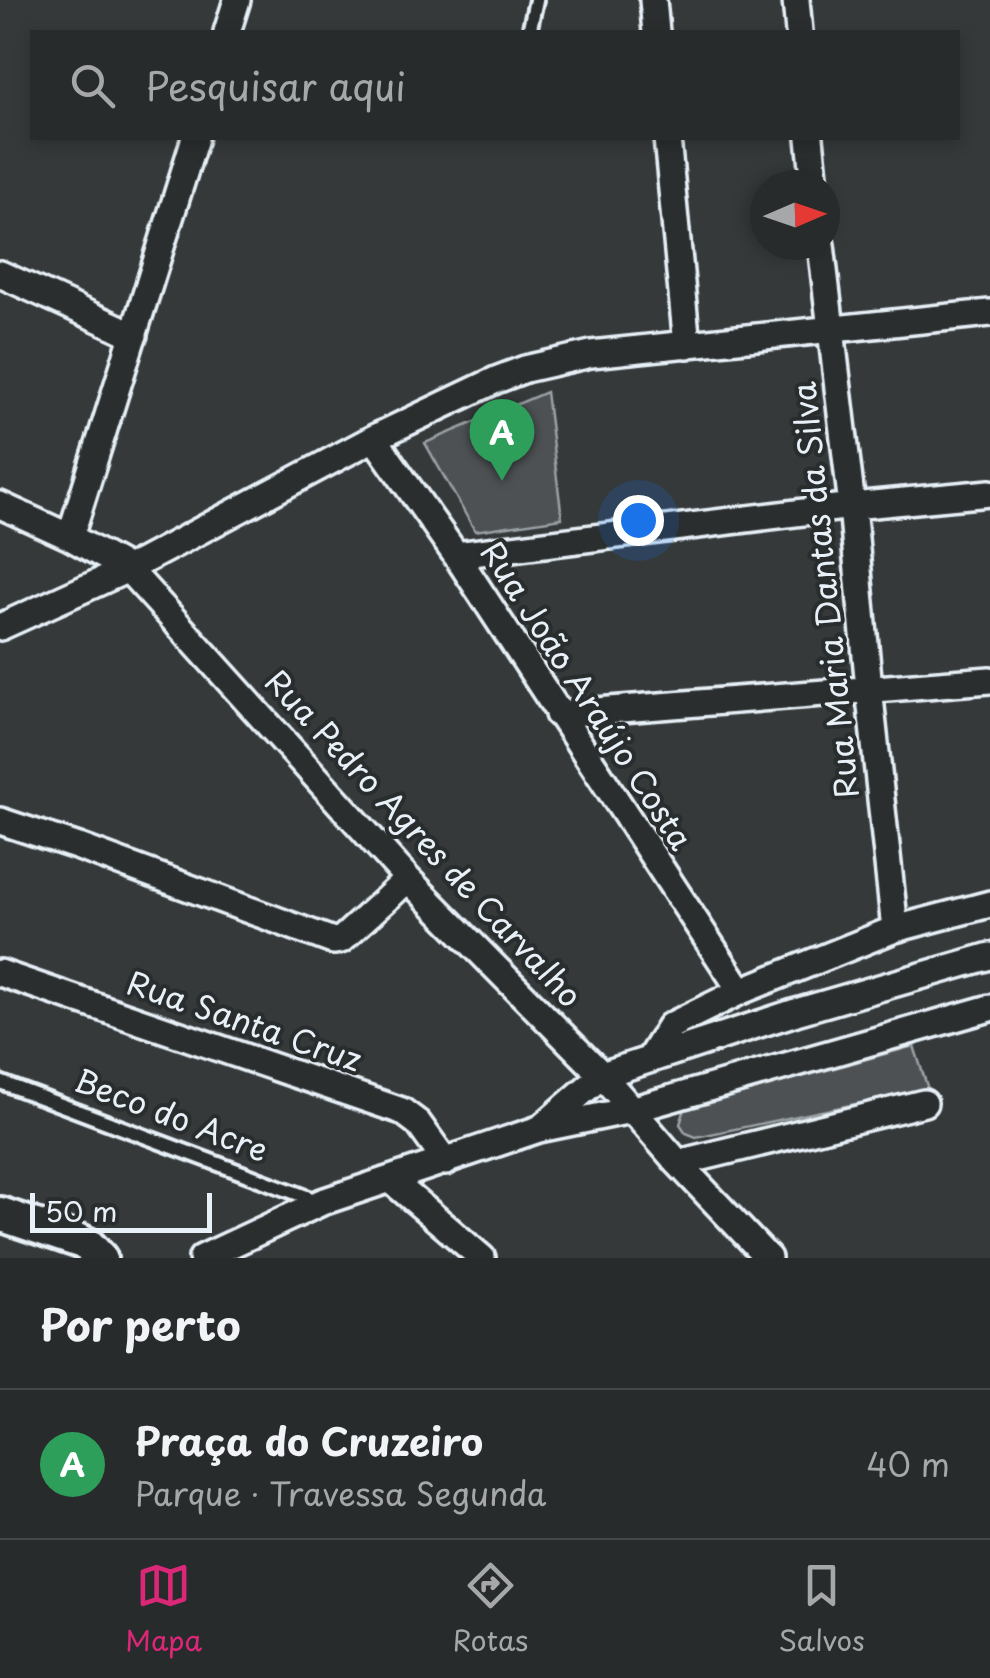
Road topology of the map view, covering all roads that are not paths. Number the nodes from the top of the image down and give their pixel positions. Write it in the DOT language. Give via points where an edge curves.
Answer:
graph roads {
  1 [pos="237,0"];
  2 [pos="536,0"];
  3 [pos="653,0"];
  4 [pos="796,0"];
  5 [pos="228,30"];
  6 [pos="529,30"];
  7 [pos="656,30"];
  8 [pos="799,30"];
  9 [pos="194,140"];
  10 [pos="667,140"];
  11 [pos="810,140"];
  12 [pos="813,170"];
  13 [pos="823,260"];
  14 [pos="0,274"];
  15 [pos="990,313"];
  16 [pos="830,330"];
  17 [pos="134,335"];
  18 [pos="687,345"];
  19 [pos="374,438"];
  20 [pos="990,492"];
  21 [pos="0,505"];
  22 [pos="852,506"];
  23 [pos="70,538"];
  24 [pos="456,555"];
  25 [pos="128,570"];
  26 [pos="0,628"];
  27 [pos="990,680"];
  28 [pos="869,688"];
  29 [pos="558,714"];
  30 [pos="0,821"];
  31 [pos="408,879"];
  32 [pos="990,904"];
  33 [pos="896,928"];
  34 [pos="990,956"];
  35 [pos="0,973"];
  36 [pos="741,991"];
  37 [pos="990,1008"];
  38 [pos="650,1058"];
  39 [pos="602,1075"];
  40 [pos="0,1082"];
  41 [pos="924,1103"];
  42 [pos="631,1110"];
  43 [pos="539,1129"];
  44 [pos="446,1162"];
  45 [pos="678,1163"];
  46 [pos="391,1180"];
  47 [pos="322,1202"];
  48 [pos="0,1214"];
  49 [pos="100,1258"];
  50 [pos="202,1258"];
  51 [pos="482,1258"];
  52 [pos="768,1258"];
  1 -- 5 [label="street"];
  2 -- 6 [label="lane"];
  3 -- 7 [label="street"];
  4 -- 8 [label="street"];
  9 -- 17 [label="street"];
  10 -- 18 [label="street"];
  11 -- 12 [label="street"];
  13 -- 16 [label="street, Rua Maria Dantas da Silva"];
  14 -- 17 [label="street"];
  15 -- 16 [label="street"];
  16 -- 18 [label="street"];
  16 -- 22 [label="street, Rua Maria Dantas da Silva"];
  17 -- 23 [label="street"];
  18 -- 19 [label="street" via="590,354 525,369"];
  19 -- 24 [label="street, Rua João Araújo Costa"];
  19 -- 25 [label="street"];
  20 -- 22 [label="street"];
  21 -- 23 [label="street, Rua Pedro Agres de Carvalho"];
  22 -- 24 [label="street"];
  22 -- 28 [label="street, Rua Maria Dantas da Silva"];
  23 -- 25 [label="street, Rua Pedro Agres de Carvalho"];
  24 -- 29 [label="street, Rua João Araújo Costa"];
  25 -- 26 [label="street"];
  25 -- 31 [label="street, Rua Pedro Agres de Carvalho"];
  27 -- 28 [label="street"];
  28 -- 29 [label="street"];
  28 -- 33 [label="street, Rua Maria Dantas da Silva"];
  29 -- 36 [label="street, Rua João Araújo Costa"];
  30 -- 31 [label="street" via="333,942"];
  31 -- 39 [label="street, Rua Pedro Agres de Carvalho"];
  32 -- 33 [label="street"];
  33 -- 36 [label="street"];
  34 -- 38 [label="street"];
  35 -- 44 [label="street, Rua Santa Cruz" via="402,1111"];
  36 -- 38 [label="street" via="670,1026"];
  37 -- 42 [label="street"];
  38 -- 39 [label="street"];
  39 -- 42 [label="street, Rua Pedro Agres de Carvalho"];
  39 -- 43 [label="street"];
  40 -- 47 [label="lane, Beco do Acre"];
  41 -- 45 [label="street"];
  42 -- 43 [label="street"];
  42 -- 45 [label="street, Rua Pedro Agres de Carvalho"];
  43 -- 44 [label="street"];
  44 -- 46 [label="street"];
  45 -- 52 [label="street, Rua Pedro Agres de Carvalho"];
  46 -- 47 [label="street"];
  46 -- 51 [label="street"];
  47 -- 50 [label="street"];
  48 -- 49 [label="street" via="80,1241"];
}
